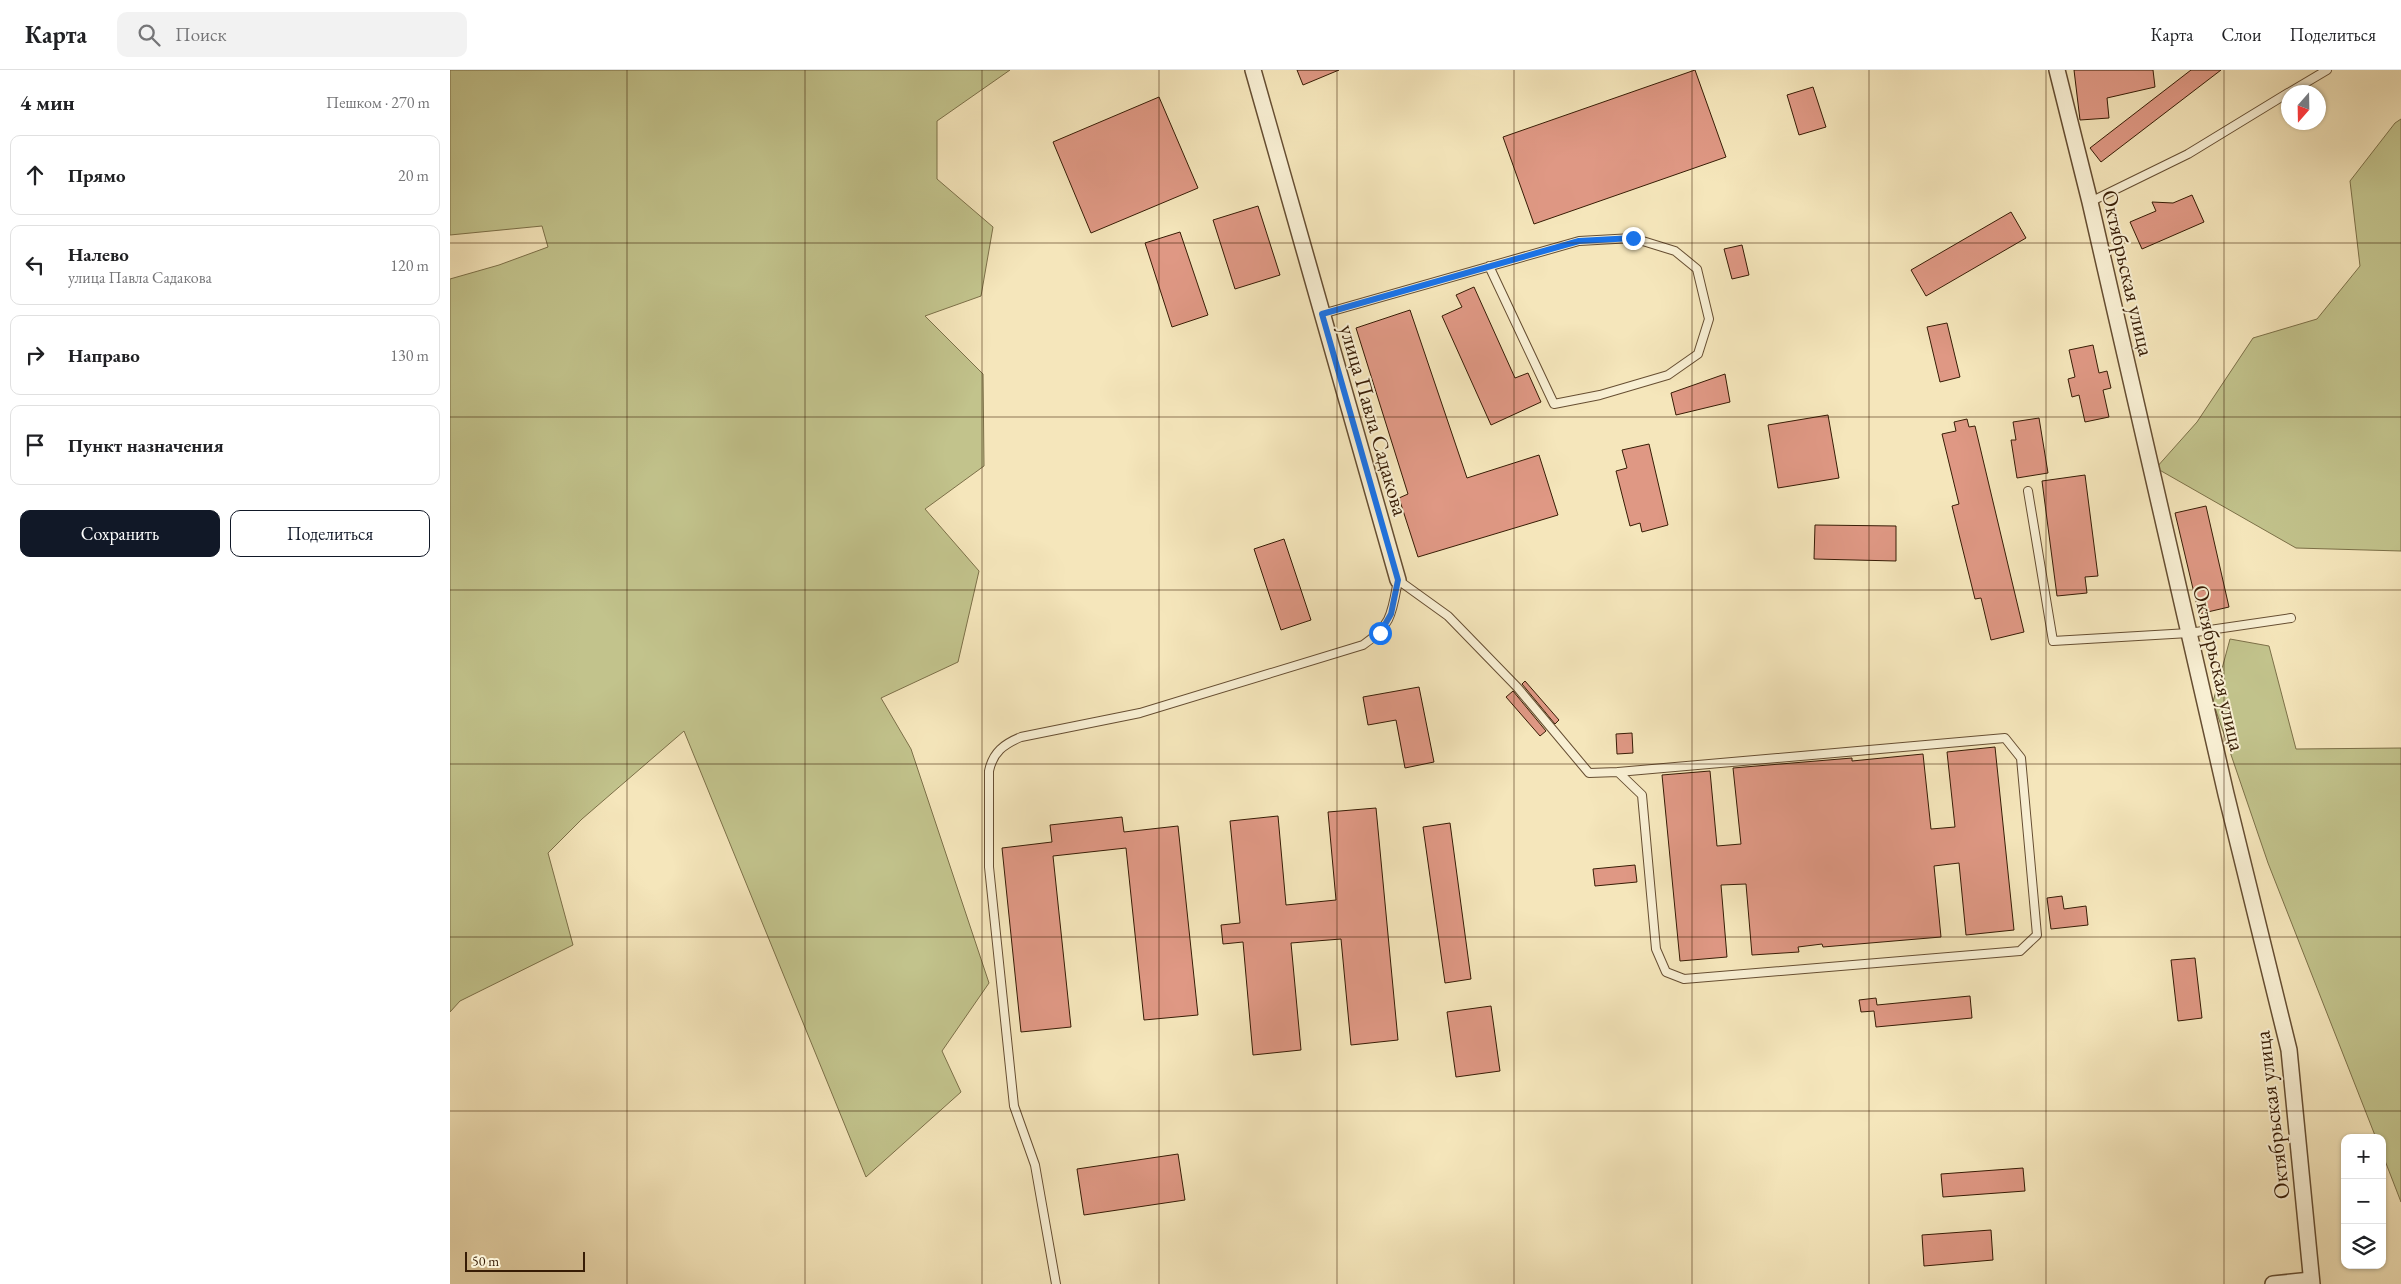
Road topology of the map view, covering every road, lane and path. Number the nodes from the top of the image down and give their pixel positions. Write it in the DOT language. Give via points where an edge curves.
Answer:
graph roads {
  1 [pos="1253,70"];
  2 [pos="2057,70"];
  3 [pos="2327,70"];
  4 [pos="2302,85"];
  5 [pos="2281,98"];
  6 [pos="2090,202"];
  7 [pos="1489,266"];
  8 [pos="1322,314"];
  9 [pos="2028,491"];
  10 [pos="1398,580"];
  11 [pos="2291,618"];
  12 [pos="2189,633"];
  13 [pos="1618,772"];
  14 [pos="2311,1282"];
  15 [pos="1056,1284"];
  16 [pos="2273,1284"];
  1 -- 8 [label="street, улица Павла Садакова"];
  2 -- 6 [label="street, Октябрьская улица"];
  3 -- 4 [label="lane"];
  5 -- 6 [label="lane" via="2188,154"];
  6 -- 12 [label="street, Октябрьская улица"];
  7 -- 7 [label="lane" via="1579,241 1633,238 1675,251 1697,269 1710,319 1698,354 1668,375 1600,395 1554,404"];
  7 -- 8 [label="lane"];
  8 -- 10 [label="street, улица Павла Садакова"];
  9 -- 12 [label="lane" via="2053,640"];
  10 -- 13 [label="lane" via="1448,616 1517,687 1590,773"];
  10 -- 15 [label="lane" via="1391,614 1380,633 1363,645 1140,713 1021,738 1006,743 991,762 989,867 1014,1106 1035,1165"];
  11 -- 12 [label="lane"];
  12 -- 14 [label="street, Октябрьская улица" via="2289,1050"];
  13 -- 13 [label="lane" via="1642,795 1656,949 1666,972 1684,979 2020,951 2037,935 2021,758 2005,738"];
  14 -- 16 [label="street"];
}
